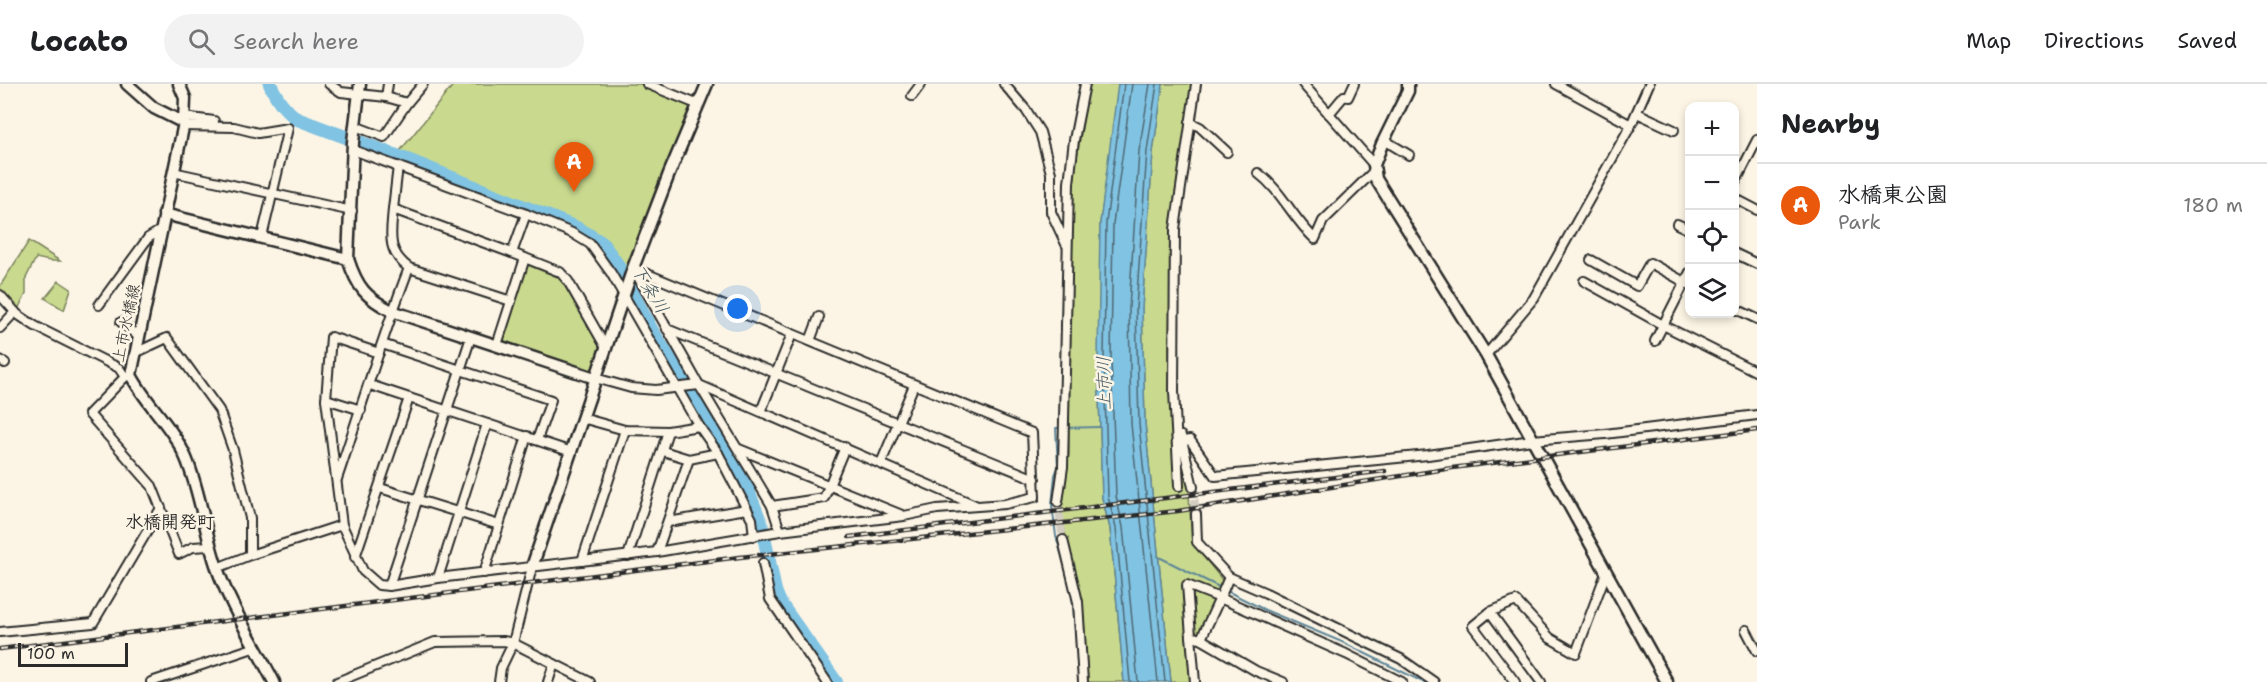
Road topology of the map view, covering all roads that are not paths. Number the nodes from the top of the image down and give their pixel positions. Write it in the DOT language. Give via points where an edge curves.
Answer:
graph roads {
  1 [pos="127,84"];
  2 [pos="179,84"];
  3 [pos="329,84"];
  4 [pos="388,84"];
  5 [pos="423,84"];
  6 [pos="647,84"];
  7 [pos="707,84"];
  8 [pos="921,84"];
  9 [pos="1004,84"];
  10 [pos="1085,84"];
  11 [pos="1196,84"];
  12 [pos="1303,84"];
  13 [pos="1354,84"];
  14 [pos="1408,84"];
  15 [pos="1556,84"];
  16 [pos="1649,84"];
  17 [pos="657,86"];
  18 [pos="359,89"];
  19 [pos="912,96"];
  20 [pos="386,97"];
  21 [pos="407,103"];
  22 [pos="699,105"];
  23 [pos="1637,112"];
  24 [pos="1329,114"];
  25 [pos="214,121"];
  26 [pos="184,122"];
  27 [pos="1190,122"];
  28 [pos="1631,125"];
  29 [pos="1674,130"];
  30 [pos="354,137"];
  31 [pos="1384,140"];
  32 [pos="1757,140"];
  33 [pos="1227,152"];
  34 [pos="1409,154"];
  35 [pos="398,166"];
  36 [pos="1375,168"];
  37 [pos="173,172"];
  38 [pos="1258,173"];
  39 [pos="1739,175"];
  40 [pos="273,194"];
  41 [pos="1739,201"];
  42 [pos="393,209"];
  43 [pos="1757,210"];
  44 [pos="351,212"];
  45 [pos="164,214"];
  46 [pos="526,214"];
  47 [pos="1677,224"];
  48 [pos="1685,228"];
  49 [pos="161,230"];
  50 [pos="262,237"];
  51 [pos="1068,249"];
  52 [pos="512,253"];
  53 [pos="1739,255"];
  54 [pos="525,258"];
  55 [pos="348,259"];
  56 [pos="1591,260"];
  57 [pos="1757,264"];
  58 [pos="408,268"];
  59 [pos="632,271"];
  60 [pos="1584,281"];
  61 [pos="1685,283"];
  62 [pos="1685,287"];
  63 [pos="624,292"];
  64 [pos="0,295"];
  65 [pos="511,301"];
  66 [pos="99,305"];
  67 [pos="1739,310"];
  68 [pos="392,311"];
  69 [pos="15,312"];
  70 [pos="819,317"];
  71 [pos="1757,319"];
  72 [pos="121,322"];
  73 [pos="1663,325"];
  74 [pos="0,328"];
  75 [pos="667,328"];
  76 [pos="792,334"];
  77 [pos="139,337"];
  78 [pos="471,337"];
  79 [pos="810,341"];
  80 [pos="1655,341"];
  81 [pos="382,344"];
  82 [pos="497,345"];
  83 [pos="605,346"];
  84 [pos="135,353"];
  85 [pos="379,353"];
  86 [pos="1486,355"];
  87 [pos="461,370"];
  88 [pos="1757,372"];
  89 [pos="776,373"];
  90 [pos="128,376"];
  91 [pos="595,378"];
  92 [pos="370,385"];
  93 [pos="697,385"];
  94 [pos="914,385"];
  95 [pos="678,386"];
  96 [pos="409,398"];
  97 [pos="326,399"];
  98 [pos="361,410"];
  99 [pos="448,411"];
  100 [pos="761,411"];
  101 [pos="1757,415"];
  102 [pos="582,418"];
  103 [pos="898,422"];
  104 [pos="487,424"];
  105 [pos="1176,424"];
  106 [pos="699,426"];
  107 [pos="625,430"];
  108 [pos="668,431"];
  109 [pos="526,436"];
  110 [pos="537,440"];
  111 [pos="1532,440"];
  112 [pos="1183,441"];
  113 [pos="844,447"];
  114 [pos="739,449"];
  115 [pos="663,451"];
  116 [pos="572,452"];
  117 [pos="718,453"];
  118 [pos="689,459"];
  119 [pos="881,463"];
  120 [pos="1035,479"];
  121 [pos="336,483"];
  122 [pos="829,486"];
  123 [pos="1179,486"];
  124 [pos="1193,487"];
  125 [pos="380,488"];
  126 [pos="418,500"];
  127 [pos="1058,502"];
  128 [pos="976,505"];
  129 [pos="772,506"];
  130 [pos="161,508"];
  131 [pos="747,509"];
  132 [pos="459,512"];
  133 [pos="1196,514"];
  134 [pos="904,516"];
  135 [pos="668,522"];
  136 [pos="342,525"];
  137 [pos="499,525"];
  138 [pos="777,531"];
  139 [pos="756,536"];
  140 [pos="1063,540"];
  141 [pos="209,546"];
  142 [pos="657,552"];
  143 [pos="250,555"];
  144 [pos="628,556"];
  145 [pos="355,557"];
  146 [pos="582,561"];
  147 [pos="763,563"];
  148 [pos="532,567"];
  149 [pos="217,568"];
  150 [pos="484,573"];
  151 [pos="1606,573"];
  152 [pos="438,578"];
  153 [pos="1228,578"];
  154 [pos="389,586"];
  155 [pos="1220,598"];
  156 [pos="1490,612"];
  157 [pos="1746,630"];
  158 [pos="0,632"];
  159 [pos="1191,636"];
  160 [pos="1201,639"];
  161 [pos="513,643"];
  162 [pos="256,647"];
  163 [pos="1757,651"];
  164 [pos="554,664"];
  165 [pos="151,682"];
  166 [pos="274,682"];
  167 [pos="340,682"];
  168 [pos="499,682"];
  169 [pos="548,682"];
  170 [pos="590,682"];
  171 [pos="827,682"];
  172 [pos="1083,682"];
  173 [pos="1195,682"];
  174 [pos="1283,682"];
  175 [pos="1401,682"];
  176 [pos="1434,682"];
  177 [pos="1515,682"];
  178 [pos="1541,682"];
  179 [pos="1667,682"];
  1 -- 26 [label="street" via="154,108"];
  2 -- 26 [label="street, 上市水橋線" via="185,98"];
  3 -- 18 [label="street" via="341,92"];
  4 -- 20 [label="street"];
  5 -- 21 [label="street"];
  6 -- 17 [label="street"];
  7 -- 22 [label="street"];
  8 -- 19 [label="street"];
  9 -- 51 [label="street" via="1040,132 1051,173 1051,212"];
  10 -- 51 [label="street" via="1074,140"];
  11 -- 27 [label="street"];
  12 -- 24 [label="street"];
  13 -- 24 [label="street" via="1348,97 1344,96"];
  14 -- 31 [label="street"];
  15 -- 28 [label="street"];
  16 -- 23 [label="street"];
  17 -- 22 [label="street"];
  18 -- 20 [label="street"];
  18 -- 30 [label="street"];
  20 -- 21 [label="street"];
  21 -- 30 [label="street" via="384,137"];
  22 -- 59 [label="street"];
  23 -- 28 [label="street"];
  23 -- 29 [label="street"];
  24 -- 36 [label="street"];
  25 -- 26 [label="street"];
  26 -- 37 [label="street, 上市水橋線"];
  26 -- 40 [label="street" via="258,133 288,128"];
  27 -- 33 [label="street"];
  27 -- 105 [label="street" via="1175,229"];
  28 -- 86 [label="street" via="1534,298"];
  30 -- 35 [label="street"];
  30 -- 44 [label="street"];
  31 -- 34 [label="street"];
  31 -- 36 [label="street"];
  32 -- 39 [label="street"];
  35 -- 42 [label="street"];
  35 -- 46 [label="street"];
  36 -- 38 [label="street" via="1323,221 1315,239 1271,183"];
  36 -- 86 [label="street" via="1376,178"];
  37 -- 40 [label="street"];
  37 -- 45 [label="street, 上市水橋線"];
  40 -- 44 [label="street"];
  40 -- 50 [label="street"];
  41 -- 43 [label="street"];
  42 -- 52 [label="street"];
  42 -- 58 [label="street" via="390,246"];
  44 -- 55 [label="street"];
  45 -- 49 [label="street, 上市水橋線"];
  45 -- 50 [label="street"];
  46 -- 52 [label="street"];
  46 -- 63 [label="street" via="590,244"];
  47 -- 48 [label="street"];
  49 -- 66 [label="street" via="148,238"];
  49 -- 77 [label="street, 上市水橋線"];
  50 -- 55 [label="street"];
  51 -- 127 [label="street" via="1063,467"];
  52 -- 54 [label="street"];
  53 -- 57 [label="street"];
  54 -- 65 [label="street"];
  54 -- 83 [label="street" via="560,272 568,280"];
  55 -- 68 [label="street" via="362,290 375,303"];
  56 -- 61 [label="street" via="1637,286 1650,263"];
  58 -- 65 [label="street"];
  58 -- 68 [label="street"];
  59 -- 63 [label="street"];
  59 -- 75 [label="street"];
  59 -- 76 [label="street"];
  60 -- 73 [label="street"];
  62 -- 73 [label="street"];
  63 -- 83 [label="street"];
  63 -- 95 [label="street"];
  64 -- 69 [label="street"];
  65 -- 82 [label="street"];
  67 -- 71 [label="street"];
  68 -- 78 [label="street"];
  68 -- 81 [label="street"];
  69 -- 74 [label="street"];
  69 -- 90 [label="street"];
  70 -- 79 [label="street"];
  72 -- 77 [label="street"];
  73 -- 80 [label="street"];
  73 -- 88 [label="street"];
  75 -- 89 [label="street"];
  75 -- 93 [label="street"];
  76 -- 79 [label="street"];
  76 -- 89 [label="street"];
  77 -- 84 [label="street, 上市水橋線"];
  78 -- 82 [label="street"];
  78 -- 87 [label="street"];
  79 -- 94 [label="street"];
  81 -- 85 [label="street"];
  81 -- 87 [label="street"];
  82 -- 91 [label="street"];
  83 -- 91 [label="street"];
  84 -- 90 [label="street, 上市水橋線"];
  84 -- 143 [label="street" via="167,338 219,410 250,518"];
  85 -- 92 [label="street"];
  85 -- 97 [label="street" via="331,337"];
  86 -- 111 [label="street"];
  87 -- 99 [label="street"];
  87 -- 110 [label="street" via="551,400"];
  89 -- 100 [label="street"];
  89 -- 103 [label="street"];
  90 -- 130 [label="street" via="89,414 152,486"];
  90 -- 141 [label="street, 上市水橋線" via="186,457"];
  91 -- 95 [label="street" via="631,388 656,390"];
  91 -- 102 [label="street"];
  92 -- 96 [label="street"];
  92 -- 98 [label="street"];
  93 -- 95 [label="street"];
  93 -- 100 [label="street"];
  93 -- 114 [label="street"];
  94 -- 103 [label="street"];
  94 -- 120 [label="street" via="1032,433"];
  95 -- 106 [label="street"];
  96 -- 99 [label="street"];
  96 -- 125 [label="street"];
  97 -- 98 [label="street"];
  97 -- 121 [label="street"];
  98 -- 121 [label="street"];
  99 -- 104 [label="street"];
  99 -- 126 [label="street"];
  100 -- 113 [label="street"];
  101 -- 111 [label="street"];
  102 -- 107 [label="street"];
  102 -- 116 [label="street"];
  103 -- 119 [label="street"];
  103 -- 120 [label="street"];
  104 -- 109 [label="street"];
  104 -- 132 [label="street"];
  105 -- 112 [label="street"];
  105 -- 123 [label="street"];
  106 -- 108 [label="street"];
  106 -- 117 [label="street"];
  107 -- 108 [label="street"];
  107 -- 146 [label="street"];
  108 -- 115 [label="street"];
  109 -- 110 [label="street"];
  109 -- 137 [label="street"];
  110 -- 116 [label="street"];
  111 -- 112 [label="street" via="1215,476 1190,440"];
  111 -- 151 [label="street"];
  112 -- 124 [label="street"];
  113 -- 119 [label="street"];
  113 -- 122 [label="street"];
  114 -- 122 [label="street"];
  114 -- 129 [label="street"];
  115 -- 118 [label="street"];
  115 -- 144 [label="street"];
  116 -- 148 [label="street"];
  117 -- 118 [label="street"];
  117 -- 131 [label="street"];
  118 -- 135 [label="street"];
  119 -- 128 [label="street"];
  120 -- 128 [label="street" via="1035,497"];
  121 -- 136 [label="street"];
  122 -- 129 [label="street" via="824,498"];
  122 -- 134 [label="street"];
  125 -- 126 [label="street"];
  125 -- 145 [label="street"];
  126 -- 132 [label="street"];
  126 -- 154 [label="street"];
  128 -- 134 [label="street"];
  129 -- 138 [label="street"];
  130 -- 141 [label="street" via="179,554"];
  130 -- 158 [label="street" via="93,622"];
  131 -- 135 [label="street"];
  131 -- 139 [label="street"];
  132 -- 137 [label="street"];
  132 -- 152 [label="street"];
  133 -- 153 [label="street" via="1197,542"];
  134 -- 138 [label="street"];
  135 -- 142 [label="street"];
  136 -- 143 [label="street"];
  136 -- 145 [label="street"];
  137 -- 150 [label="street"];
  138 -- 139 [label="street"];
  139 -- 142 [label="street"];
  140 -- 172 [label="street" via="1078,602"];
  141 -- 149 [label="street, 上市水橋線"];
  142 -- 144 [label="street"];
  143 -- 149 [label="street"];
  144 -- 146 [label="street"];
  145 -- 154 [label="street" via="369,579"];
  146 -- 148 [label="street"];
  147 -- 171 [label="street" via="770,599"];
  148 -- 150 [label="street"];
  148 -- 161 [label="street"];
  149 -- 162 [label="street, 上市水橋線"];
  150 -- 152 [label="street"];
  151 -- 156 [label="street" via="1576,652 1550,638 1515,601"];
  151 -- 179 [label="street"];
  152 -- 154 [label="street"];
  153 -- 155 [label="street"];
  153 -- 176 [label="street" via="1401,659"];
  155 -- 159 [label="street" via="1187,585"];
  155 -- 160 [label="street"];
  155 -- 175 [label="street"];
  156 -- 177 [label="street" via="1473,626"];
  156 -- 178 [label="street"];
  157 -- 163 [label="street"];
  159 -- 160 [label="street"];
  159 -- 173 [label="street"];
  160 -- 174 [label="street"];
  161 -- 164 [label="street"];
  161 -- 167 [label="street" via="435,642"];
  161 -- 168 [label="street"];
  162 -- 165 [label="street"];
  162 -- 166 [label="street, 上市水橋線"];
  164 -- 169 [label="street"];
  164 -- 170 [label="street"];
}
